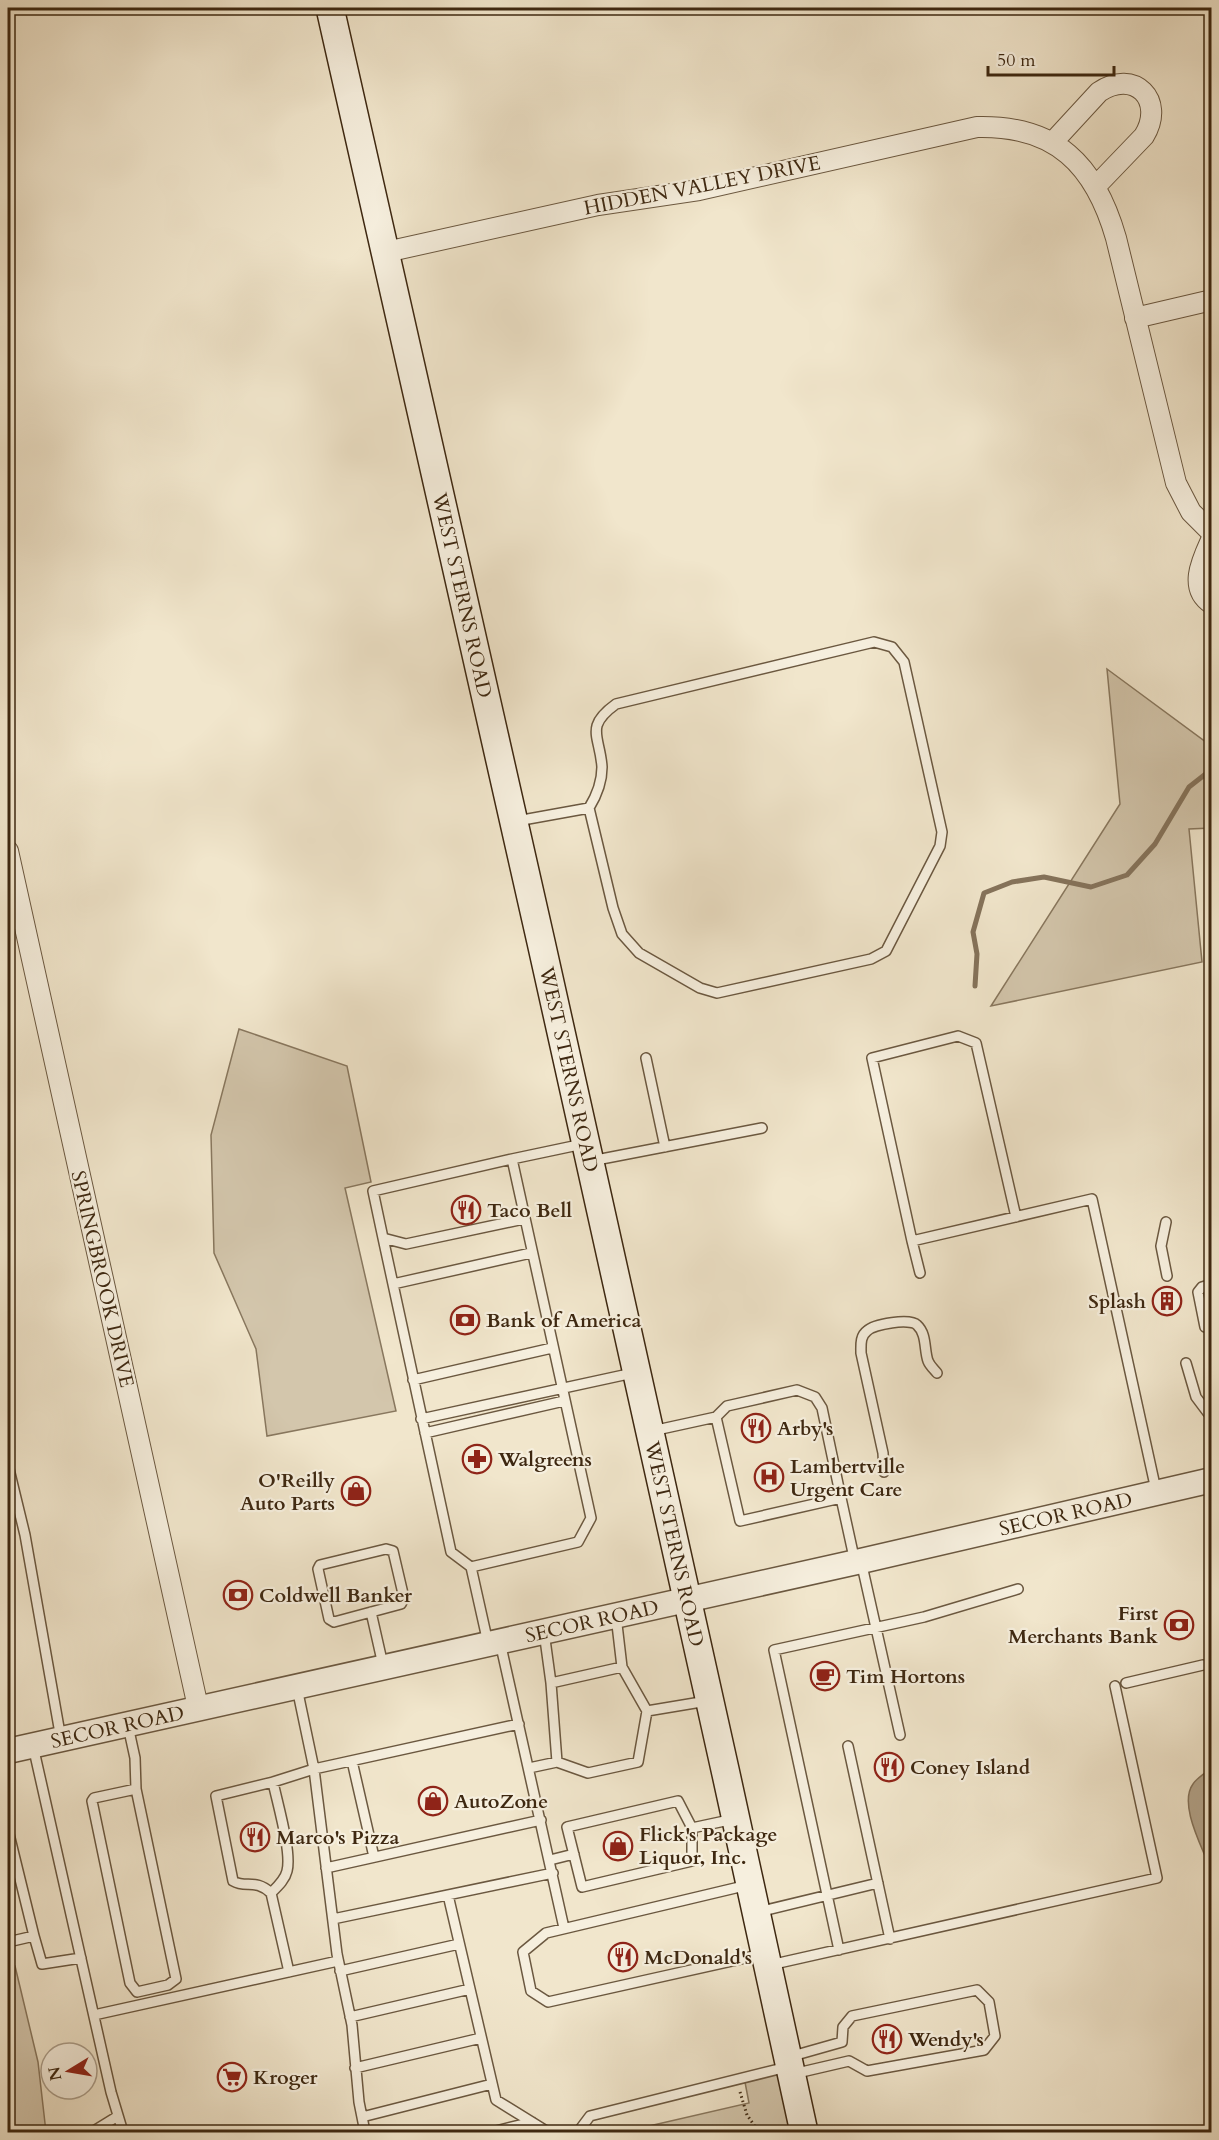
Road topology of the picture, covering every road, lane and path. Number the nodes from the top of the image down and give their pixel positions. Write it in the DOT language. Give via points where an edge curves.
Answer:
graph roads {
  1 [pos="330,8"];
  2 [pos="1052,143"];
  3 [pos="1096,186"];
  4 [pos="386,252"];
  5 [pos="1212,300"];
  6 [pos="1135,318"];
  7 [pos="1212,533"];
  8 [pos="1212,538"];
  9 [pos="1212,604"];
  10 [pos="589,808"];
  11 [pos="514,821"];
  12 [pos="8,850"];
  13 [pos="646,1058"];
  14 [pos="762,1128"];
  15 [pos="665,1147"];
  16 [pos="587,1152"];
  17 [pos="512,1159"];
  18 [pos="1016,1217"];
  19 [pos="524,1219"];
  20 [pos="1166,1222"];
  21 [pos="383,1238"];
  22 [pos="912,1241"];
  23 [pos="531,1253"];
  24 [pos="920,1273"];
  25 [pos="1167,1276"];
  26 [pos="393,1284"];
  27 [pos="1212,1284"];
  28 [pos="1205,1327"];
  29 [pos="552,1348"];
  30 [pos="1186,1363"];
  31 [pos="636,1372"];
  32 [pos="937,1373"];
  33 [pos="412,1380"];
  34 [pos="562,1388"];
  35 [pos="564,1401"];
  36 [pos="1210,1408"];
  37 [pos="716,1417"];
  38 [pos="421,1419"];
  39 [pos="650,1432"];
  40 [pos="425,1433"];
  41 [pos="8,1466"];
  42 [pos="884,1472"];
  43 [pos="1212,1480"];
  44 [pos="1157,1493"];
  45 [pos="841,1498"];
  46 [pos="858,1562"];
  47 [pos="471,1567"];
  48 [pos="1018,1589"];
  49 [pos="687,1600"];
  50 [pos="371,1612"];
  51 [pos="616,1616"];
  52 [pos="876,1626"];
  53 [pos="544,1632"];
  54 [pos="494,1643"];
  55 [pos="1203,1665"];
  56 [pos="384,1667"];
  57 [pos="622,1667"];
  58 [pos="551,1683"];
  59 [pos="1126,1683"];
  60 [pos="296,1686"];
  61 [pos="1114,1686"];
  62 [pos="710,1701"];
  63 [pos="198,1707"];
  64 [pos="647,1711"];
  65 [pos="127,1724"];
  66 [pos="519,1724"];
  67 [pos="900,1735"];
  68 [pos="61,1739"];
  69 [pos="33,1746"];
  70 [pos="848,1746"];
  71 [pos="8,1751"];
  72 [pos="352,1761"];
  73 [pos="557,1762"];
  74 [pos="529,1767"];
  75 [pos="314,1769"];
  76 [pos="273,1782"];
  77 [pos="136,1789"];
  78 [pos="736,1818"];
  79 [pos="541,1820"];
  80 [pos="693,1828"];
  81 [pos="8,1830"];
  82 [pos="574,1854"];
  83 [pos="374,1857"];
  84 [pos="550,1860"];
  85 [pos="326,1868"];
  86 [pos="553,1873"];
  87 [pos="878,1883"];
  88 [pos="750,1884"];
  89 [pos="271,1893"];
  90 [pos="447,1895"];
  91 [pos="828,1896"];
  92 [pos="756,1912"];
  93 [pos="333,1919"];
  94 [pos="564,1928"];
  95 [pos="34,1936"];
  96 [pos="890,1938"];
  97 [pos="8,1942"];
  98 [pos="459,1944"];
  99 [pos="839,1950"];
  100 [pos="81,1958"];
  101 [pos="766,1959"];
  102 [pos="338,1961"];
  103 [pos="340,1971"];
  104 [pos="289,1972"];
  105 [pos="470,1989"];
  106 [pos="94,2015"];
  107 [pos="350,2017"];
  108 [pos="481,2038"];
  109 [pos="789,2066"];
  110 [pos="355,2068"];
  111 [pos="736,2078"];
  112 [pos="492,2084"];
  113 [pos="118,2116"];
  114 [pos="362,2117"];
  115 [pos="532,2122"];
  116 [pos="92,2133"];
  117 [pos="123,2133"];
  118 [pos="365,2133"];
  119 [pos="492,2133"];
  120 [pos="548,2133"];
  121 [pos="578,2133"];
  122 [pos="759,2133"];
  123 [pos="804,2133"];
  1 -- 4 [label="main road, WEST STERNS ROAD"];
  2 -- 3 [label="street, HIDDEN VALLEY DRIVE" via="1079,165"];
  2 -- 3 [label="street" via="1107,87 1125,84 1142,91 1152,108 1150,127"];
  2 -- 4 [label="street, HIDDEN VALLEY DRIVE" via="1016,130 977,127 699,190 598,205"];
  3 -- 6 [label="street, HIDDEN VALLEY DRIVE" via="1111,221"];
  4 -- 11 [label="main road, WEST STERNS ROAD"];
  5 -- 6 [label="street"];
  6 -- 7 [label="street, HIDDEN VALLEY DRIVE" via="1176,483 1191,512"];
  8 -- 9 [label="street" via="1198,575 1201,592"];
  10 -- 10 [label="lane" via="622,934 639,953 700,988 717,993 871,959 886,951 940,846 942,832 904,662 892,647 874,642 616,704 601,714 595,732 602,768 600,789"];
  10 -- 11 [label="lane"];
  11 -- 16 [label="main road, WEST STERNS ROAD"];
  12 -- 63 [label="street, SPRINGBROOK DRIVE"];
  13 -- 15 [label="lane"];
  14 -- 15 [label="lane"];
  15 -- 16 [label="lane"];
  16 -- 17 [label="lane"];
  16 -- 31 [label="main road, WEST STERNS ROAD"];
  17 -- 19 [label="lane"];
  17 -- 21 [label="lane" via="373,1191"];
  18 -- 22 [label="lane"];
  18 -- 22 [label="lane" via="976,1043 958,1036 872,1058"];
  18 -- 44 [label="lane" via="1092,1199"];
  19 -- 21 [label="lane" via="406,1244"];
  19 -- 23 [label="lane"];
  20 -- 25 [label="lane" via="1161,1246"];
  21 -- 26 [label="lane"];
  22 -- 24 [label="lane"];
  23 -- 26 [label="lane"];
  23 -- 29 [label="lane"];
  26 -- 33 [label="lane"];
  27 -- 28 [label="lane" via="1198,1292"];
  29 -- 33 [label="lane"];
  29 -- 34 [label="lane"];
  30 -- 36 [label="lane" via="1196,1397"];
  31 -- 34 [label="lane"];
  31 -- 39 [label="main road, WEST STERNS ROAD"];
  32 -- 42 [label="lane" via="929,1363 922,1332 915,1323 906,1321 872,1328 863,1336 861,1353"];
  33 -- 38 [label="lane"];
  34 -- 35 [label="lane"];
  34 -- 38 [label="lane"];
  35 -- 40 [label="lane"];
  35 -- 47 [label="lane" via="591,1518 578,1542"];
  37 -- 39 [label="lane"];
  37 -- 45 [label="lane" via="740,1521"];
  37 -- 45 [label="lane" via="727,1406 797,1390 815,1396 822,1408"];
  38 -- 40 [label="lane"];
  39 -- 49 [label="main road, WEST STERNS ROAD"];
  40 -- 47 [label="lane" via="451,1551"];
  41 -- 68 [label="lane" via="25,1535"];
  43 -- 44 [label="street, SECOR ROAD"];
  44 -- 46 [label="street, SECOR ROAD"];
  45 -- 46 [label="lane"];
  46 -- 49 [label="street, SECOR ROAD"];
  46 -- 52 [label="lane"];
  47 -- 54 [label="lane"];
  48 -- 52 [label="lane" via="974,1604"];
  49 -- 51 [label="street, SECOR ROAD"];
  49 -- 62 [label="main road, WEST STERNS ROAD"];
  50 -- 50 [label="lane" via="334,1622 329,1619 320,1565 386,1549 393,1551 404,1598 401,1604"];
  50 -- 56 [label="lane"];
  51 -- 53 [label="street, SECOR ROAD"];
  51 -- 57 [label="lane"];
  52 -- 67 [label="lane"];
  52 -- 91 [label="lane" via="774,1650"];
  53 -- 54 [label="street, SECOR ROAD"];
  53 -- 58 [label="lane"];
  54 -- 56 [label="street, SECOR ROAD"];
  54 -- 66 [label="lane"];
  55 -- 59 [label="lane"];
  56 -- 60 [label="street, SECOR ROAD"];
  57 -- 58 [label="lane"];
  57 -- 64 [label="lane"];
  58 -- 73 [label="lane"];
  60 -- 63 [label="street, SECOR ROAD"];
  60 -- 75 [label="lane"];
  61 -- 96 [label="lane" via="1157,1878"];
  62 -- 64 [label="lane"];
  62 -- 78 [label="main road, WEST STERNS ROAD"];
  63 -- 65 [label="street, SECOR ROAD"];
  64 -- 73 [label="lane" via="638,1762 588,1773"];
  65 -- 68 [label="street, SECOR ROAD"];
  65 -- 77 [label="lane" via="135,1758"];
  66 -- 72 [label="lane"];
  66 -- 74 [label="lane"];
  68 -- 69 [label="street, SECOR ROAD"];
  69 -- 71 [label="street, SECOR ROAD"];
  69 -- 100 [label="lane"];
  70 -- 87 [label="lane"];
  72 -- 75 [label="lane"];
  72 -- 83 [label="lane"];
  73 -- 74 [label="lane"];
  74 -- 79 [label="lane"];
  75 -- 76 [label="lane"];
  75 -- 85 [label="lane"];
  76 -- 89 [label="lane" via="288,1864 283,1880"];
  76 -- 89 [label="lane" via="216,1796 233,1881 258,1884"];
  77 -- 77 [label="lane" via="92,1801 130,1983 137,1992 168,1985 176,1979"];
  78 -- 80 [label="lane"];
  78 -- 88 [label="main road, WEST STERNS ROAD"];
  79 -- 83 [label="lane"];
  79 -- 84 [label="lane"];
  80 -- 82 [label="lane" via="678,1801 567,1827"];
  80 -- 82 [label="lane" via="692,1861 582,1887"];
  81 -- 95 [label="lane"];
  82 -- 84 [label="lane"];
  83 -- 85 [label="lane"];
  84 -- 86 [label="lane"];
  85 -- 93 [label="lane"];
  86 -- 90 [label="lane"];
  86 -- 94 [label="lane"];
  87 -- 91 [label="lane"];
  87 -- 96 [label="lane"];
  88 -- 92 [label="main road, WEST STERNS ROAD"];
  88 -- 94 [label="lane"];
  89 -- 104 [label="lane"];
  90 -- 93 [label="lane"];
  90 -- 98 [label="lane"];
  91 -- 92 [label="lane"];
  91 -- 99 [label="lane"];
  92 -- 101 [label="main road, WEST STERNS ROAD"];
  93 -- 102 [label="lane"];
  94 -- 101 [label="lane" via="546,1933 523,1952 531,1991 548,2002"];
  95 -- 97 [label="lane"];
  95 -- 100 [label="lane" via="42,1964"];
  96 -- 99 [label="lane"];
  98 -- 103 [label="lane"];
  98 -- 105 [label="lane"];
  99 -- 101 [label="lane"];
  100 -- 106 [label="lane"];
  101 -- 109 [label="main road, WEST STERNS ROAD"];
  102 -- 103 [label="lane"];
  102 -- 104 [label="lane"];
  103 -- 107 [label="lane"];
  104 -- 106 [label="lane"];
  105 -- 107 [label="lane"];
  105 -- 108 [label="lane"];
  106 -- 113 [label="lane"];
  107 -- 110 [label="lane"];
  108 -- 110 [label="lane"];
  108 -- 112 [label="lane"];
  109 -- 109 [label="lane" via="849,2061 867,2071 984,2050 995,2036 989,2002 977,1990 852,2016 843,2027 842,2042"];
  109 -- 111 [label="lane"];
  109 -- 123 [label="main road, WEST STERNS ROAD"];
  110 -- 114 [label="lane"];
  111 -- 121 [label="lane" via="590,2116"];
  111 -- 122 [label="path" via="747,2115"];
  112 -- 114 [label="lane"];
  112 -- 115 [label="lane" via="496,2100"];
  113 -- 116 [label="lane"];
  113 -- 117 [label="lane"];
  114 -- 118 [label="lane"];
  115 -- 119 [label="lane"];
  115 -- 120 [label="lane"];
}
